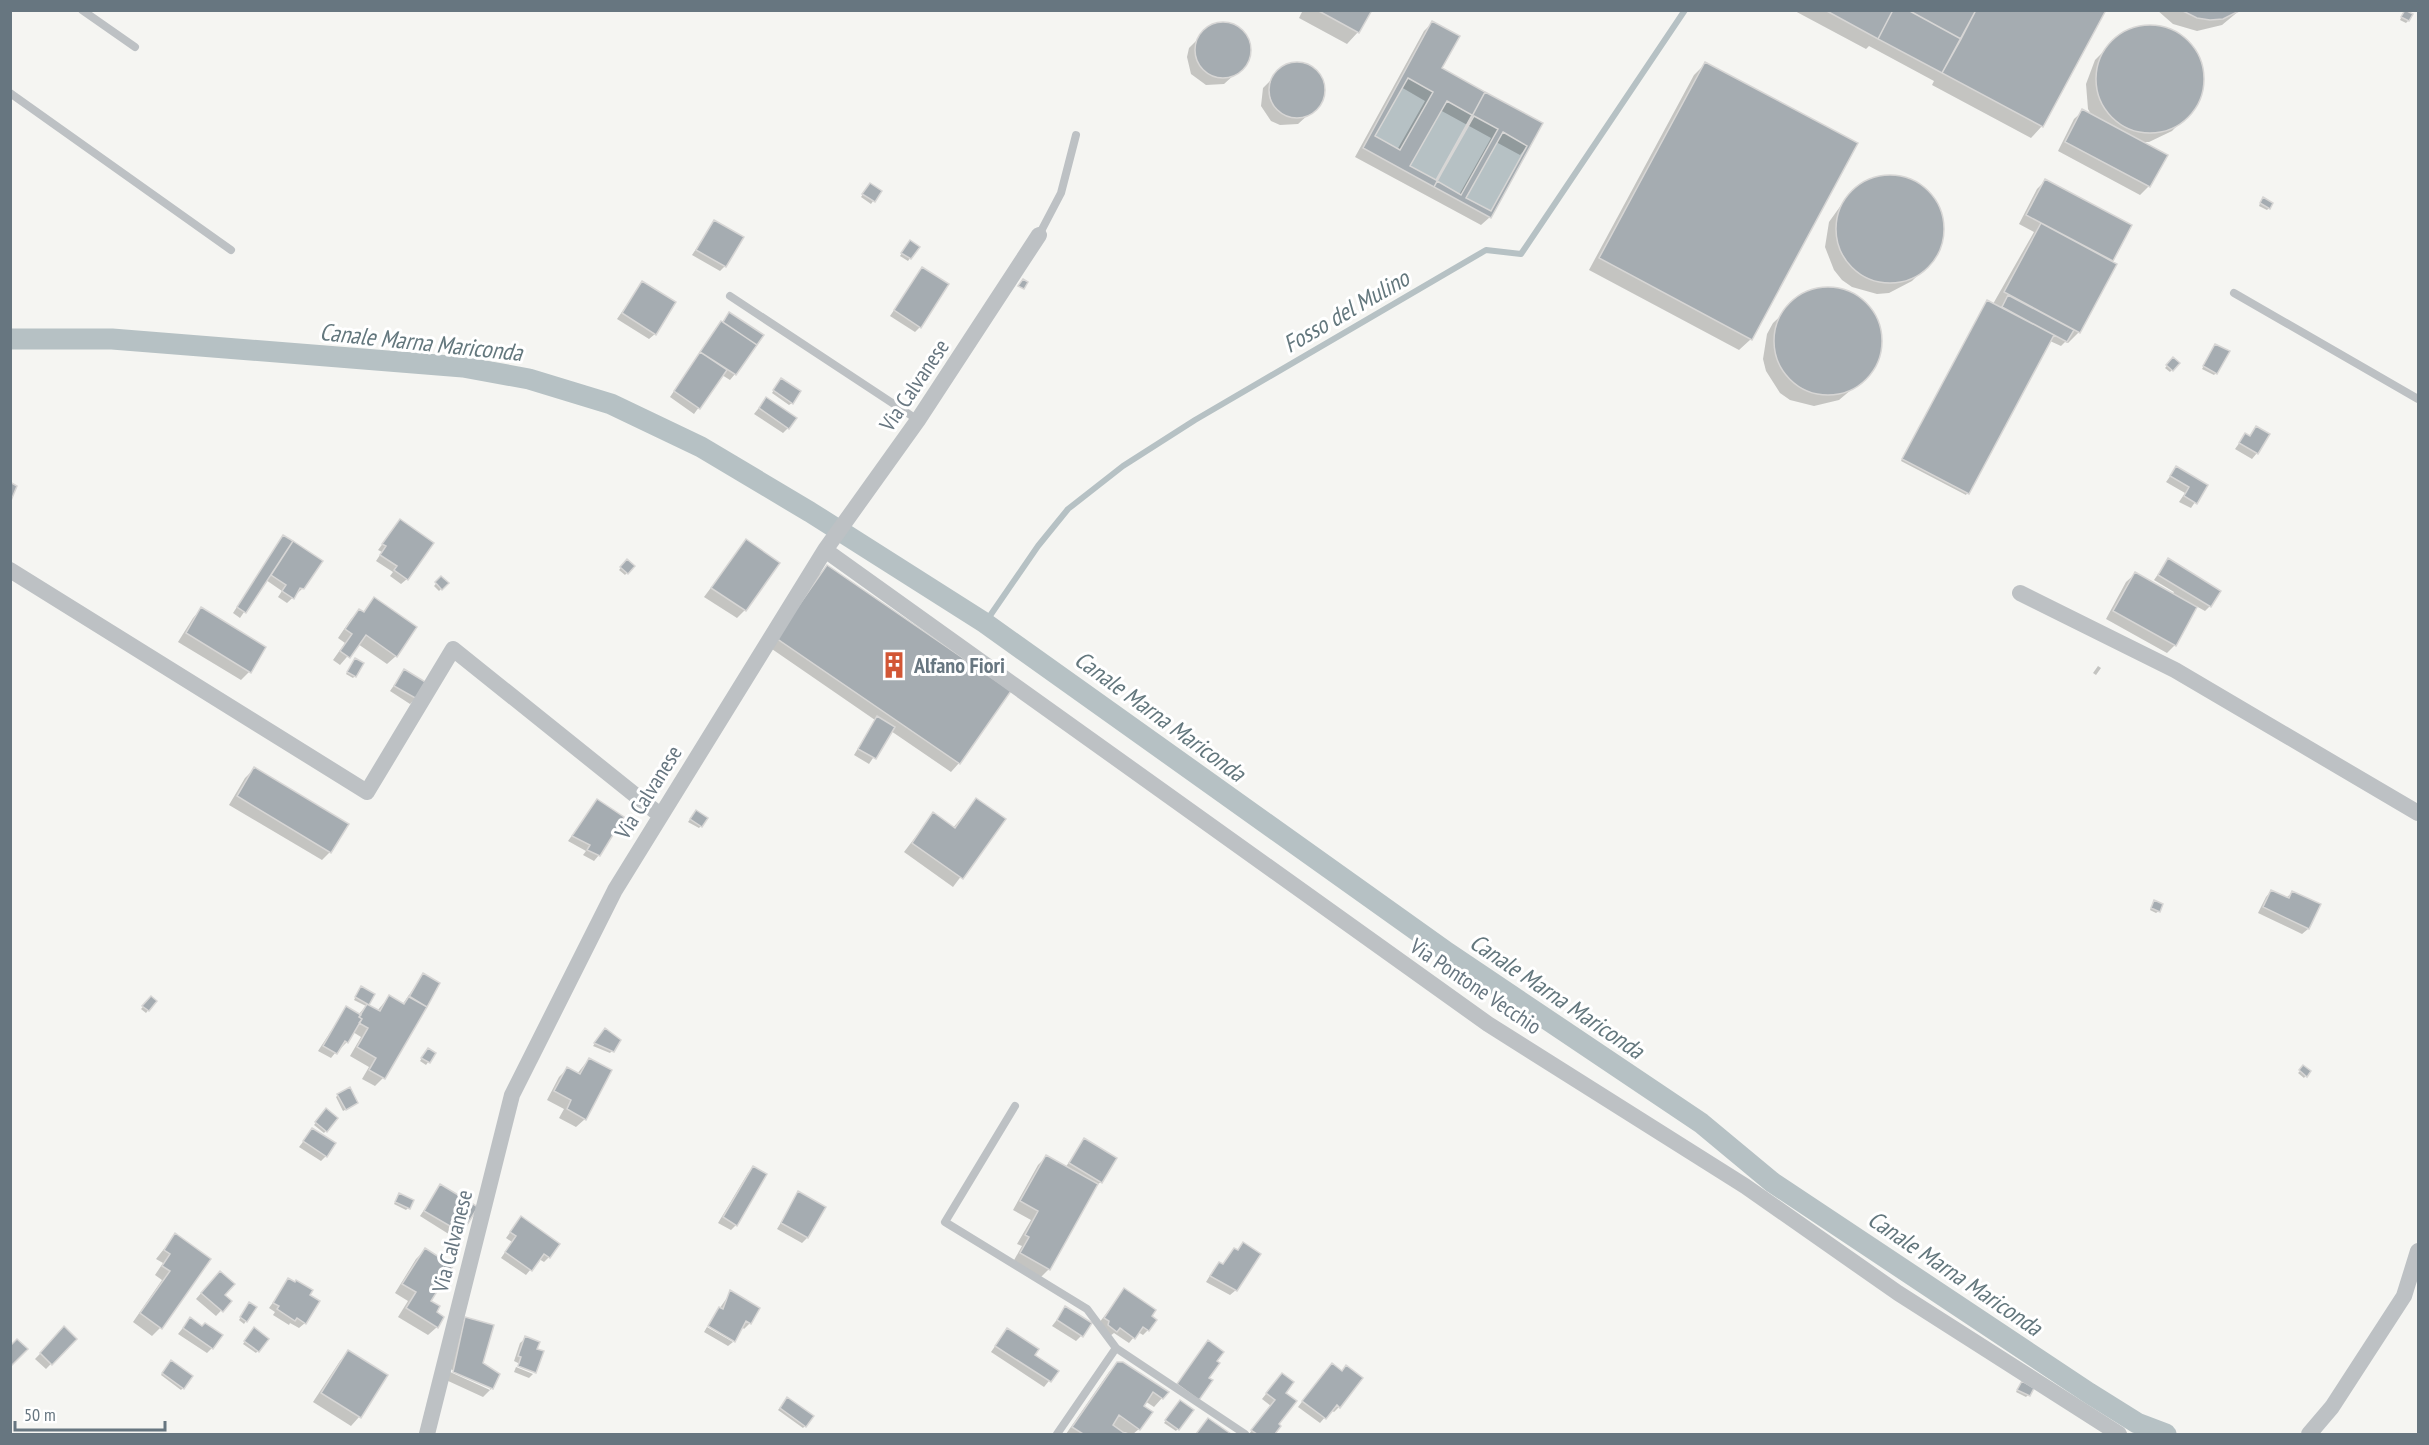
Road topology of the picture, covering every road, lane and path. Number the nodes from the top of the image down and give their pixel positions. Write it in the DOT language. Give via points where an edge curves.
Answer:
graph roads {
  1 [pos="82,10"];
  2 [pos="135,47"];
  3 [pos="10,93"];
  4 [pos="1076,135"];
  5 [pos="1039,236"];
  6 [pos="231,250"];
  7 [pos="2234,293"];
  8 [pos="730,296"];
  9 [pos="2418,399"];
  10 [pos="918,420"];
  11 [pos="827,547"];
  12 [pos="10,570"];
  13 [pos="2020,592"];
  14 [pos="2418,813"];
  15 [pos="660,815"];
  16 [pos="1015,1106"];
  17 [pos="2418,1251"];
  18 [pos="1116,1348"];
  19 [pos="427,1434"];
  20 [pos="1056,1434"];
  21 [pos="1245,1434"];
  22 [pos="2119,1434"];
  23 [pos="2309,1434"];
  1 -- 2 [label="lane"];
  3 -- 6 [label="lane"];
  4 -- 5 [label="lane" via="1062,192"];
  5 -- 10 [label="street, Via Calvanese"];
  7 -- 9 [label="lane"];
  8 -- 10 [label="lane"];
  10 -- 11 [label="street, Via Calvanese"];
  11 -- 15 [label="street, Via Calvanese"];
  11 -- 22 [label="street, Via Pontone Vecchio" via="1488,1024 1745,1186 1891,1288"];
  12 -- 15 [label="street" via="367,792 453,649"];
  13 -- 14 [label="street" via="2175,670"];
  15 -- 19 [label="street, Via Calvanese" via="615,890 512,1095"];
  16 -- 18 [label="lane" via="945,1222 1087,1309"];
  17 -- 23 [label="street" via="2404,1296 2332,1407"];
  18 -- 20 [label="lane"];
  18 -- 21 [label="lane"];
}
